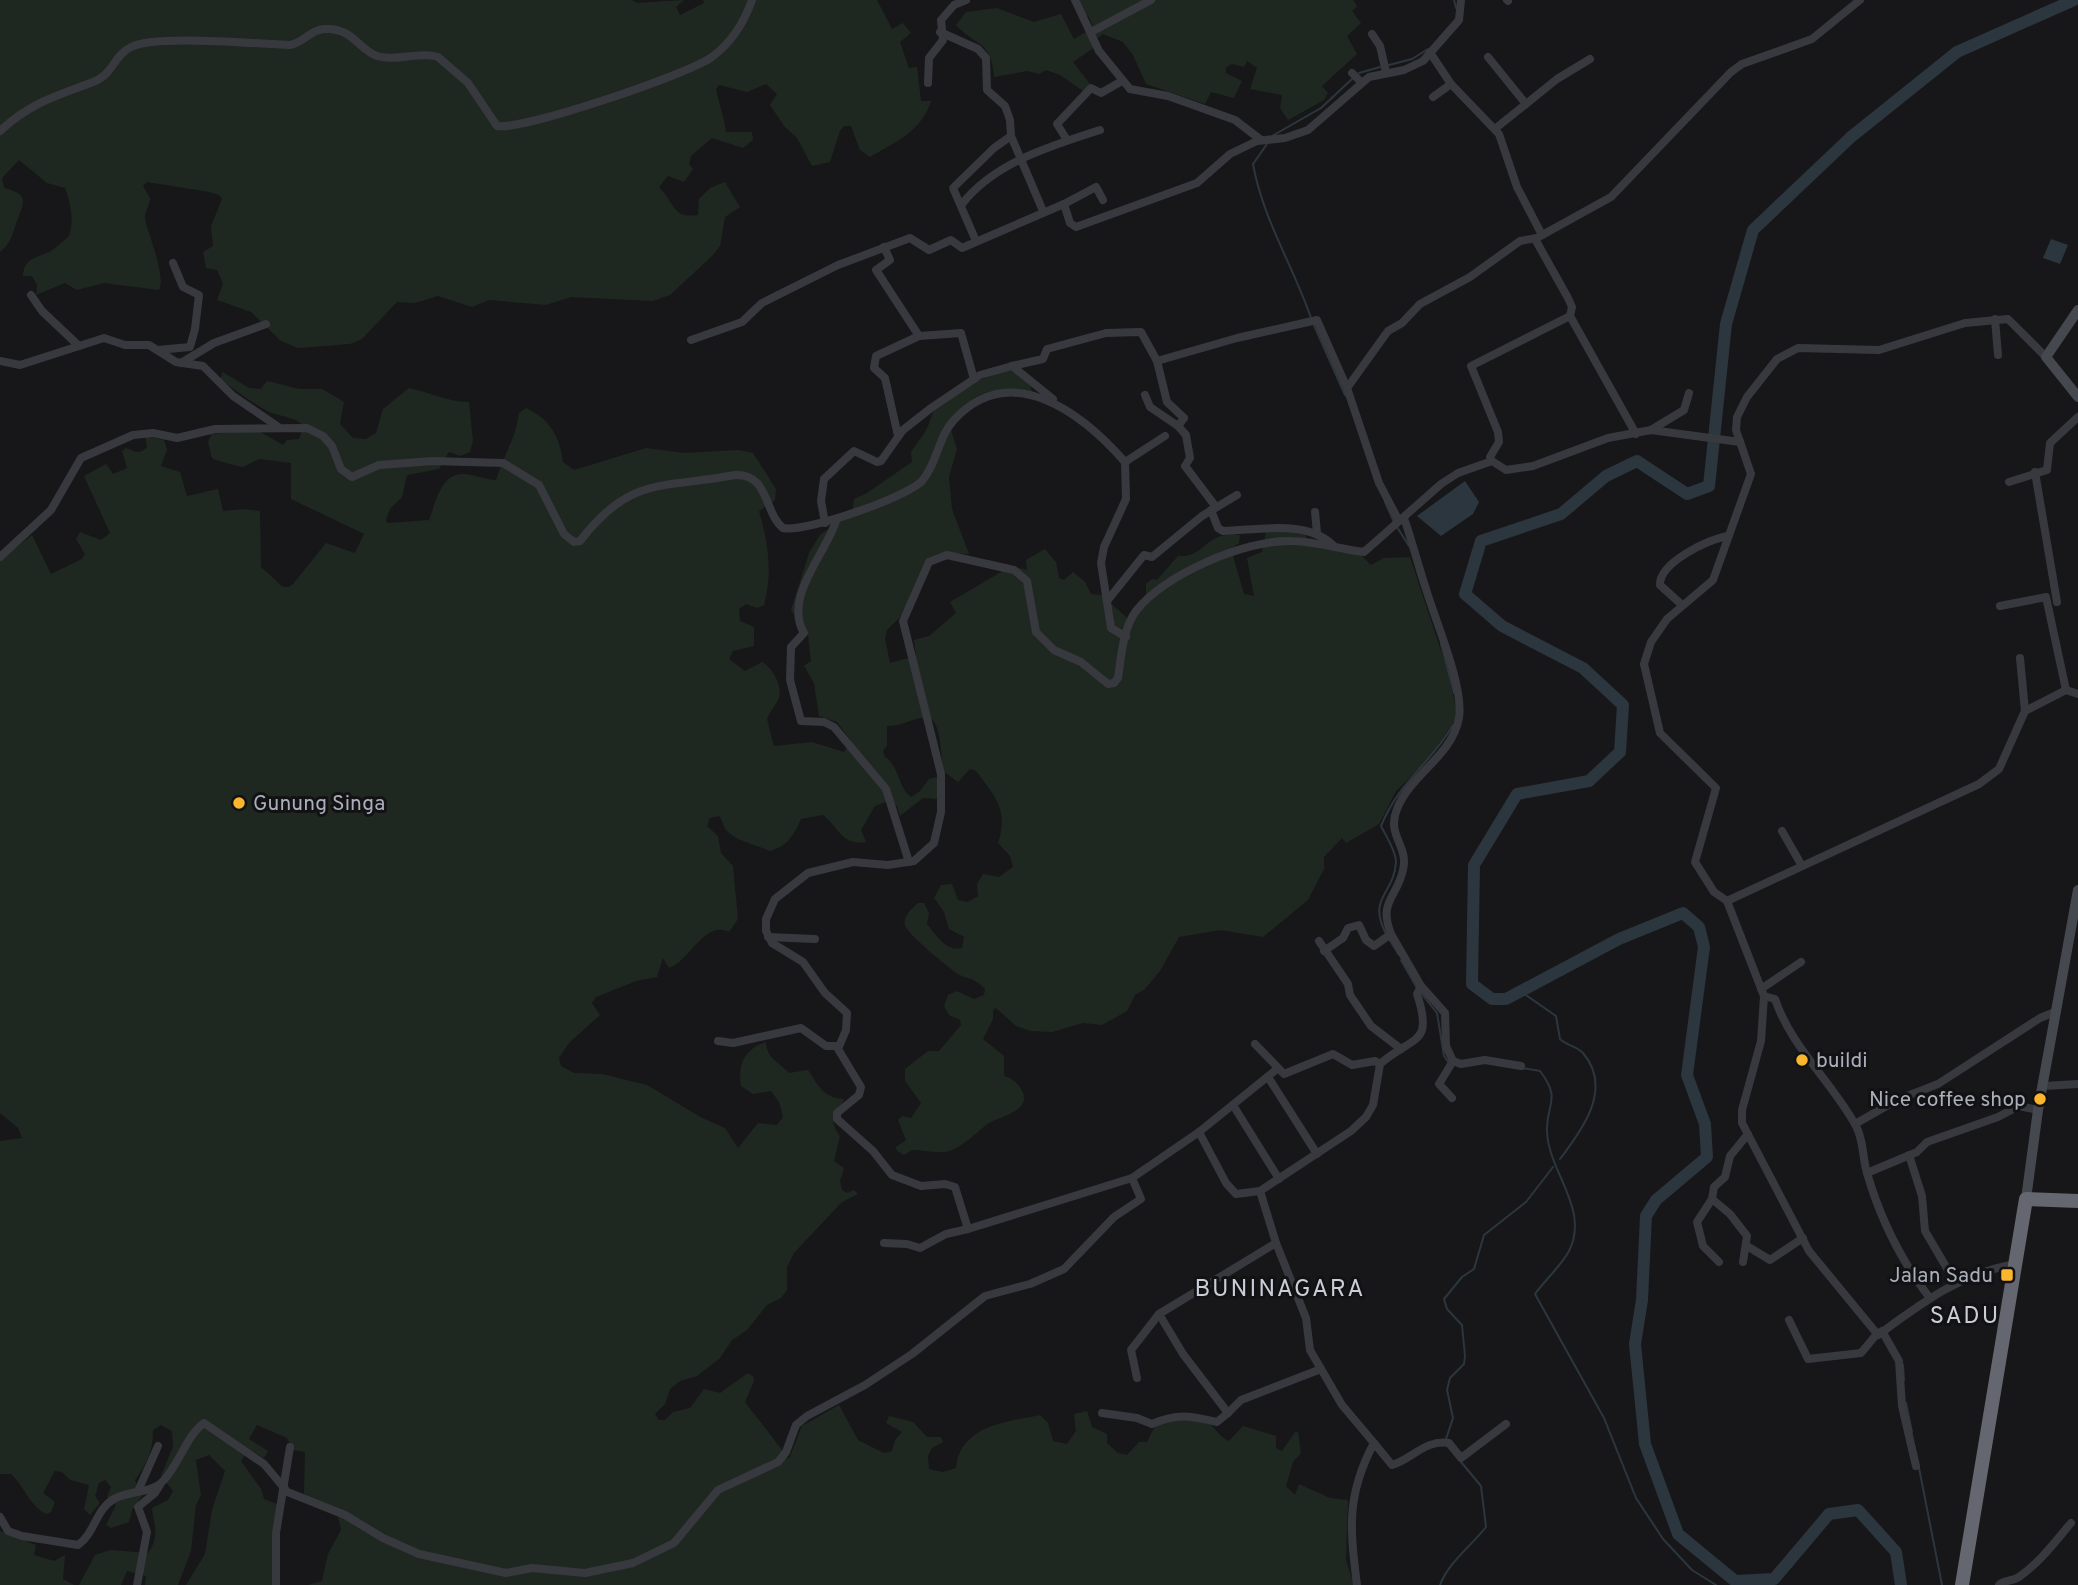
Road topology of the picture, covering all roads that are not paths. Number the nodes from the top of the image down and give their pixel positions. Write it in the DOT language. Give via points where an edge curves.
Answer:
graph roads {
  1 [pos="752,0"];
  2 [pos="966,0"];
  3 [pos="1075,0"];
  4 [pos="1151,0"];
  5 [pos="1461,0"];
  6 [pos="1860,0"];
  7 [pos="944,1"];
  8 [pos="952,7"];
  9 [pos="940,32"];
  10 [pos="1091,32"];
  11 [pos="1373,34"];
  12 [pos="1431,54"];
  13 [pos="1488,57"];
  14 [pos="1590,58"];
  15 [pos="1385,68"];
  16 [pos="1122,81"];
  17 [pos="928,83"];
  18 [pos="1451,84"];
  19 [pos="1433,97"];
  20 [pos="1526,104"];
  21 [pos="1496,128"];
  22 [pos="1100,130"];
  23 [pos="0,131"];
  24 [pos="1011,136"];
  25 [pos="1067,139"];
  26 [pos="1263,141"];
  27 [pos="1021,159"];
  28 [pos="1103,200"];
  29 [pos="962,204"];
  30 [pos="1064,204"];
  31 [pos="1042,211"];
  32 [pos="1539,236"];
  33 [pos="976,241"];
  34 [pos="884,247"];
  35 [pos="173,263"];
  36 [pos="32,295"];
  37 [pos="2078,310"];
  38 [pos="1570,316"];
  39 [pos="1995,319"];
  40 [pos="266,324"];
  41 [pos="919,336"];
  42 [pos="691,340"];
  43 [pos="79,346"];
  44 [pos="158,350"];
  45 [pos="1998,355"];
  46 [pos="2046,357"];
  47 [pos="0,361"];
  48 [pos="1157,361"];
  49 [pos="181,363"];
  50 [pos="1012,366"];
  51 [pos="974,379"];
  52 [pos="1347,388"];
  53 [pos="1689,393"];
  54 [pos="1145,394"];
  55 [pos="2078,397"];
  56 [pos="1055,401"];
  57 [pos="2078,417"];
  58 [pos="1178,426"];
  59 [pos="280,428"];
  60 [pos="1651,430"];
  61 [pos="1636,434"];
  62 [pos="898,436"];
  63 [pos="1165,436"];
  64 [pos="1740,442"];
  65 [pos="1492,461"];
  66 [pos="1125,462"];
  67 [pos="2035,472"];
  68 [pos="2009,482"];
  69 [pos="1237,495"];
  70 [pos="1213,509"];
  71 [pos="1315,512"];
  72 [pos="836,521"];
  73 [pos="1399,522"];
  74 [pos="825,523"];
  75 [pos="1317,533"];
  76 [pos="1728,536"];
  77 [pos="1334,546"];
  78 [pos="0,556"];
  79 [pos="1107,601"];
  80 [pos="2057,602"];
  81 [pos="1682,605"];
  82 [pos="2000,606"];
  83 [pos="1126,637"];
  84 [pos="2020,658"];
  85 [pos="2066,690"];
  86 [pos="2078,694"];
  87 [pos="2025,711"];
  88 [pos="1782,831"];
  89 [pos="909,862"];
  90 [pos="1802,866"];
  91 [pos="2078,890"];
  92 [pos="1727,901"];
  93 [pos="1388,935"];
  94 [pos="768,937"];
  95 [pos="815,939"];
  96 [pos="1320,941"];
  97 [pos="1324,951"];
  98 [pos="1801,962"];
  99 [pos="1420,989"];
  100 [pos="1763,992"];
  101 [pos="2057,1012"];
  102 [pos="718,1041"];
  103 [pos="1255,1044"];
  104 [pos="838,1046"];
  105 [pos="1401,1049"];
  106 [pos="1452,1063"];
  107 [pos="1380,1064"];
  108 [pos="1521,1066"];
  109 [pos="1277,1069"];
  110 [pos="1268,1077"];
  111 [pos="2078,1084"];
  112 [pos="2044,1086"];
  113 [pos="1452,1098"];
  114 [pos="1233,1105"];
  115 [pos="2039,1110"];
  116 [pos="1855,1124"];
  117 [pos="1199,1132"];
  118 [pos="1748,1134"];
  119 [pos="1317,1154"];
  120 [pos="1909,1155"];
  121 [pos="1867,1173"];
  122 [pos="1132,1178"];
  123 [pos="1279,1179"];
  124 [pos="1260,1191"];
  125 [pos="1712,1199"];
  126 [pos="2078,1201"];
  127 [pos="2026,1203"];
  128 [pos="2078,1210"];
  129 [pos="968,1229"];
  130 [pos="1803,1238"];
  131 [pos="884,1243"];
  132 [pos="1276,1243"];
  133 [pos="1748,1246"];
  134 [pos="1719,1262"];
  135 [pos="1743,1262"];
  136 [pos="2016,1264"];
  137 [pos="1955,1282"];
  138 [pos="1929,1297"];
  139 [pos="1160,1314"];
  140 [pos="1789,1321"];
  141 [pos="1879,1333"];
  142 [pos="1321,1369"];
  143 [pos="1137,1378"];
  144 [pos="1102,1413"];
  145 [pos="1228,1413"];
  146 [pos="1506,1424"];
  147 [pos="1374,1443"];
  148 [pos="158,1446"];
  149 [pos="290,1447"];
  150 [pos="1916,1465"];
  151 [pos="160,1485"];
  152 [pos="285,1490"];
  153 [pos="138,1492"];
  154 [pos="0,1517"];
  155 [pos="2071,1523"];
  156 [pos="137,1585"];
  157 [pos="276,1585"];
  158 [pos="1357,1585"];
  159 [pos="1962,1585"];
  160 [pos="1999,1585"];
  1 -- 23 [label="street" via="736,33 704,62 620,95 520,126 497,126 468,83 438,57 380,57 348,35 321,29 290,45 138,44 122,52 104,77 24,109"];
  2 -- 8 [label="street"];
  3 -- 10 [label="street"];
  4 -- 10 [label="street"];
  5 -- 12 [label="street"];
  6 -- 32 [label="street" via="1812,39 1731,72 1611,197"];
  7 -- 8 [label="street"];
  8 -- 9 [label="street" via="941,20"];
  9 -- 17 [label="street" via="943,40 927,65"];
  9 -- 24 [label="street" via="978,49 986,58 988,90 1005,106"];
  10 -- 16 [label="street"];
  11 -- 15 [label="street"];
  12 -- 15 [label="street" via="1413,67"];
  12 -- 18 [label="street"];
  13 -- 20 [label="street"];
  14 -- 20 [label="street"];
  15 -- 26 [label="street" via="1356,78 1308,130"];
  16 -- 25 [label="street" via="1101,93 1093,87 1074,106 1057,124"];
  16 -- 26 [label="street" via="1130,89 1168,96 1235,120"];
  18 -- 19 [label="street"];
  18 -- 21 [label="street"];
  20 -- 21 [label="street"];
  21 -- 32 [label="street"];
  22 -- 25 [label="street"];
  24 -- 27 [label="street"];
  24 -- 29 [label="street" via="953,188"];
  25 -- 27 [label="street"];
  26 -- 30 [label="street" via="1230,154 1197,183 1076,227"];
  27 -- 29 [label="street" via="981,182"];
  27 -- 31 [label="street"];
  28 -- 30 [label="street" via="1096,187"];
  29 -- 33 [label="street"];
  30 -- 31 [label="street"];
  31 -- 33 [label="street"];
  32 -- 38 [label="street" via="1535,244 1572,307"];
  32 -- 52 [label="street" via="1520,241 1470,277 1420,304 1388,331"];
  33 -- 34 [label="street" via="962,248 951,240 929,250 910,238"];
  34 -- 41 [label="street" via="890,260 877,272"];
  34 -- 42 [label="street" via="762,303 742,322"];
  35 -- 44 [label="street" via="183,287 199,295 195,328 190,347"];
  36 -- 43 [label="street"];
  37 -- 46 [label="main road"];
  38 -- 61 [label="street"];
  38 -- 65 [label="street" via="1471,366 1498,432"];
  39 -- 45 [label="street"];
  39 -- 46 [label="street" via="2008,319"];
  39 -- 64 [label="street" via="1965,323 1879,350 1793,349 1759,378 1740,408 1736,430"];
  40 -- 49 [label="street" via="214,343"];
  41 -- 51 [label="street" via="961,333"];
  41 -- 62 [label="street" via="876,356 874,368 885,378"];
  43 -- 44 [label="street" via="104,338"];
  43 -- 47 [label="street" via="20,365"];
  44 -- 49 [label="street"];
  46 -- 55 [label="main road"];
  48 -- 50 [label="street" via="1141,332 1117,332 1047,349 1043,359"];
  48 -- 52 [label="street" via="1317,320"];
  48 -- 58 [label="street" via="1167,402 1184,418"];
  49 -- 59 [label="street" via="203,366 233,396"];
  50 -- 51 [label="street" via="991,369"];
  50 -- 56 [label="street"];
  51 -- 62 [label="street"];
  52 -- 73 [label="street" via="1379,483"];
  53 -- 60 [label="street" via="1684,410"];
  54 -- 58 [label="street" via="1150,407"];
  56 -- 66 [label="street"];
  56 -- 72 [label="street" via="1003,392 980,400 946,430 920,482"];
  57 -- 67 [label="street" via="2051,441 2047,470"];
  58 -- 70 [label="street" via="1186,437 1190,458 1185,466"];
  59 -- 74 [label="street" via="307,428 323,436 341,469 352,477 379,465 503,463 539,485 564,534 574,542 580,541 608,508 633,492 735,475 758,484 776,522 783,527"];
  59 -- 78 [label="street" via="215,429 177,438 144,433 89,453 74,467 51,510"];
  60 -- 61 [label="street"];
  60 -- 64 [label="street"];
  61 -- 65 [label="street" via="1589,444 1521,469 1506,470"];
  62 -- 74 [label="street" via="881,461 854,451 822,481"];
  63 -- 66 [label="street"];
  64 -- 76 [label="street" via="1751,474"];
  65 -- 73 [label="street" via="1448,479"];
  66 -- 79 [label="street" via="1126,499 1101,555"];
  67 -- 68 [label="street"];
  67 -- 80 [label="street"];
  69 -- 70 [label="street"];
  70 -- 75 [label="street" via="1223,531 1291,528"];
  70 -- 79 [label="street" via="1153,557 1144,555"];
  71 -- 75 [label="street"];
  72 -- 74 [label="street"];
  72 -- 89 [label="street" via="801,590 799,623 804,633 790,647 792,695 801,721 834,727 878,777 890,797"];
  73 -- 77 [label="street" via="1364,552"];
  73 -- 93 [label="street" via="1452,672 1459,719 1446,747 1407,789 1392,822 1404,850 1404,867 1386,908"];
  75 -- 77 [label="street"];
  76 -- 81 [label="street" via="1711,583"];
  76 -- 81 [label="street" via="1692,548 1661,578 1660,585"];
  77 -- 83 [label="street" via="1268,542 1200,566 1147,599 1135,612"];
  79 -- 83 [label="street" via="1111,628"];
  81 -- 92 [label="street" via="1651,642 1645,677 1660,733 1716,788 1695,862 1714,892"];
  82 -- 85 [label="street" via="2046,597"];
  83 -- 89 [label="street" via="1118,678 1108,684 1081,662 1054,650 1036,632 1027,581 1020,573 947,555 929,562 904,614 903,627 935,743 942,812 934,843"];
  84 -- 87 [label="street"];
  85 -- 86 [label="street"];
  85 -- 87 [label="street"];
  87 -- 90 [label="street" via="1996,773 1979,785"];
  88 -- 90 [label="street"];
  89 -- 94 [label="street" via="853,862 808,873 775,900 766,919"];
  90 -- 92 [label="street"];
  91 -- 101 [label="main road"];
  92 -- 100 [label="street"];
  93 -- 97 [label="street" via="1374,946 1359,925 1348,928 1343,938"];
  93 -- 99 [label="street"];
  94 -- 95 [label="street"];
  94 -- 104 [label="street" via="806,965 825,993 846,1010 846,1030"];
  96 -- 97 [label="street"];
  97 -- 105 [label="street" via="1371,1026"];
  98 -- 100 [label="street"];
  99 -- 105 [label="street" via="1426,1024 1419,1036"];
  99 -- 106 [label="street" via="1445,1012 1446,1046"];
  100 -- 116 [label="street" via="1775,999 1794,1036"];
  100 -- 118 [label="street" via="1761,1041 1742,1110"];
  101 -- 112 [label="main road"];
  101 -- 116 [label="street" via="2040,1018 1938,1084"];
  102 -- 104 [label="street" via="733,1043 800,1028 826,1045"];
  103 -- 109 [label="street"];
  104 -- 129 [label="street" via="861,1087 859,1095 837,1113 839,1122 897,1179 921,1186 955,1187"];
  105 -- 107 [label="street"];
  106 -- 108 [label="street" via="1485,1060"];
  106 -- 113 [label="street" via="1439,1084"];
  107 -- 109 [label="street" via="1352,1065 1333,1054 1290,1075"];
  107 -- 119 [label="street" via="1373,1105 1366,1117"];
  109 -- 110 [label="street"];
  110 -- 114 [label="street"];
  110 -- 119 [label="street"];
  111 -- 112 [label="street"];
  112 -- 115 [label="main road"];
  114 -- 117 [label="street"];
  114 -- 123 [label="street"];
  115 -- 120 [label="street" via="2019,1106 1927,1142"];
  115 -- 127 [label="main road"];
  116 -- 121 [label="street" via="1864,1145"];
  117 -- 122 [label="street"];
  117 -- 124 [label="street" via="1236,1194"];
  118 -- 125 [label="street" via="1730,1156"];
  118 -- 130 [label="street"];
  119 -- 123 [label="street"];
  120 -- 121 [label="street"];
  120 -- 137 [label="street" via="1922,1196 1925,1231"];
  121 -- 138 [label="street" via="1886,1228"];
  122 -- 129 [label="street"];
  122 -- 152 [label="street" via="1141,1199 1114,1217 1064,1269 972,1303 912,1354 807,1416 796,1425 778,1462 718,1490 674,1543 633,1563 585,1573 532,1568 506,1573 419,1554 345,1514"];
  123 -- 124 [label="street"];
  124 -- 132 [label="street"];
  125 -- 133 [label="street" via="1745,1232"];
  125 -- 134 [label="street" via="1698,1219 1698,1235"];
  126 -- 127 [label="highway"];
  127 -- 128 [label="highway"];
  127 -- 136 [label="highway"];
  129 -- 131 [label="street" via="920,1248"];
  130 -- 133 [label="street" via="1770,1260"];
  130 -- 141 [label="street"];
  132 -- 139 [label="street"];
  132 -- 142 [label="street" via="1306,1318 1310,1350"];
  133 -- 135 [label="street"];
  136 -- 137 [label="street"];
  136 -- 159 [label="highway"];
  137 -- 138 [label="street"];
  138 -- 141 [label="street"];
  139 -- 143 [label="street" via="1132,1346"];
  139 -- 145 [label="street"];
  140 -- 141 [label="street" via="1808,1359 1861,1353"];
  141 -- 150 [label="street" via="1899,1361 1902,1406"];
  142 -- 145 [label="street" via="1241,1400"];
  142 -- 147 [label="street" via="1342,1405"];
  144 -- 145 [label="street" via="1152,1424 1164,1417 1185,1416 1217,1422"];
  146 -- 147 [label="street" via="1461,1458 1445,1442 1431,1444 1392,1465"];
  147 -- 158 [label="street" via="1361,1468 1352,1506"];
  148 -- 153 [label="street"];
  149 -- 152 [label="street"];
  151 -- 152 [label="street" via="204,1423 264,1464"];
  151 -- 153 [label="street"];
  151 -- 156 [label="street" via="137,1510 147,1530"];
  152 -- 157 [label="street" via="276,1533"];
  153 -- 154 [label="street" via="110,1502 90,1534 74,1546 8,1531"];
  155 -- 160 [label="street" via="2033,1565"];
}
